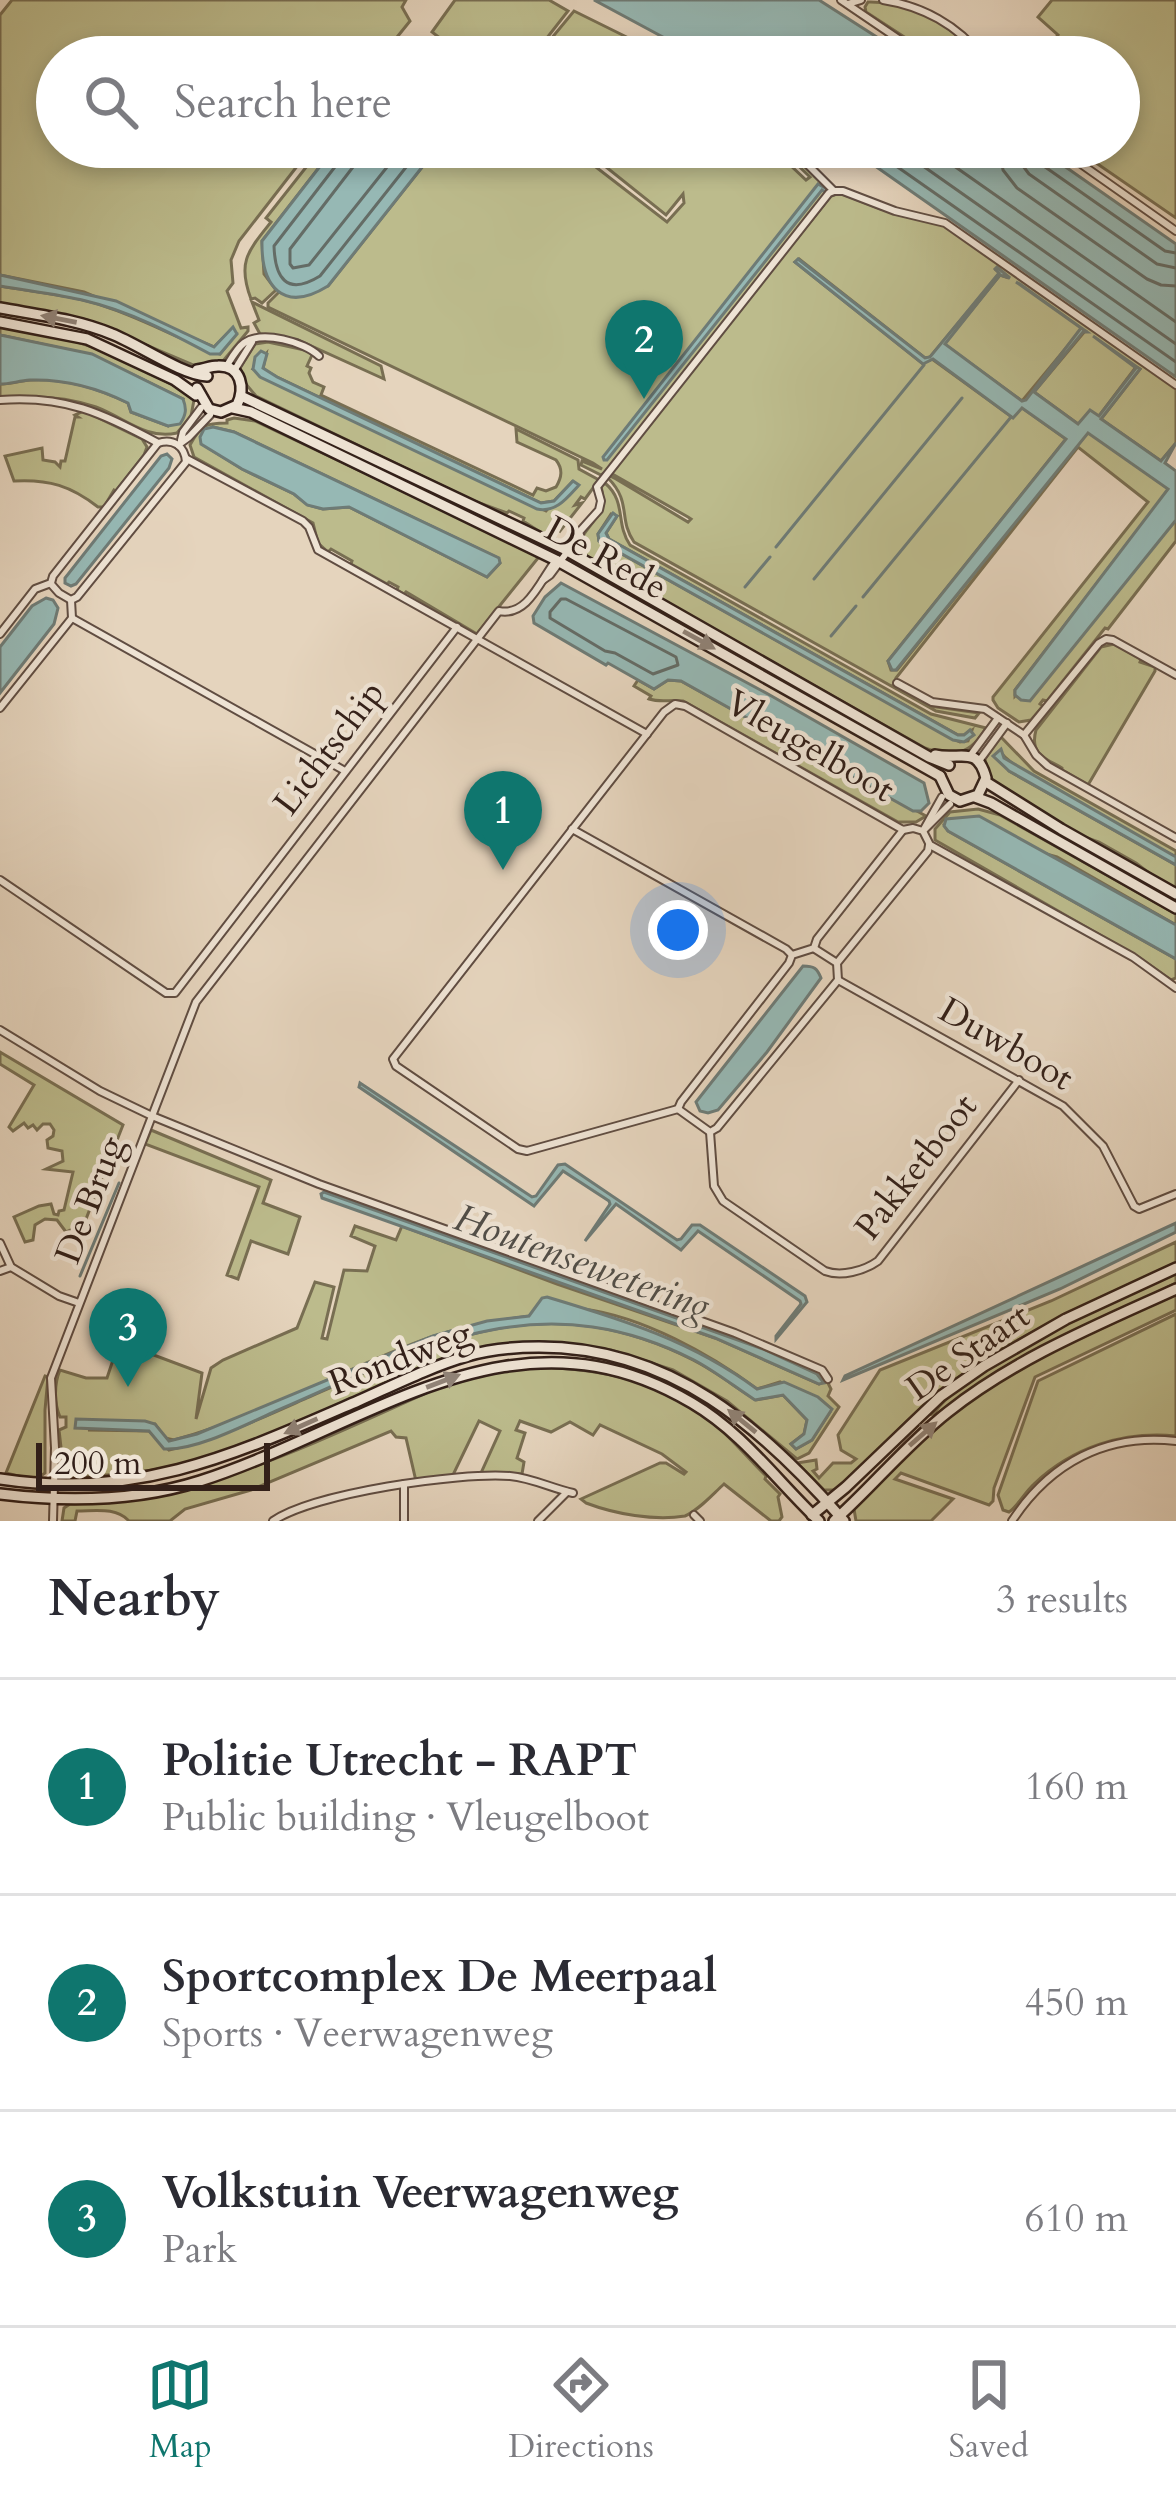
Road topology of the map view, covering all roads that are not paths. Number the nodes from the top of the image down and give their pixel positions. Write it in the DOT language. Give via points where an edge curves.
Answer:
graph roads {
  1 [pos="862,0"];
  2 [pos="883,0"];
  3 [pos="844,2"];
  4 [pos="895,36"];
  5 [pos="964,36"];
  6 [pos="811,168"];
  7 [pos="1087,168"];
  8 [pos="834,191"];
  9 [pos="1176,231"];
  10 [pos="0,308"];
  11 [pos="0,322"];
  12 [pos="319,356"];
  13 [pos="227,370"];
  14 [pos="206,373"];
  15 [pos="1176,385"];
  16 [pos="197,391"];
  17 [pos="242,393"];
  18 [pos="0,400"];
  19 [pos="235,411"];
  20 [pos="208,412"];
  21 [pos="158,443"];
  22 [pos="179,443"];
  23 [pos="186,459"];
  24 [pos="567,550"];
  25 [pos="558,561"];
  26 [pos="51,584"];
  27 [pos="71,600"];
  28 [pos="72,618"];
  29 [pos="457,627"];
  30 [pos="0,634"];
  31 [pos="478,639"];
  32 [pos="1176,675"];
  33 [pos="897,683"];
  34 [pos="0,708"];
  35 [pos="998,718"];
  36 [pos="1006,723"];
  37 [pos="647,734"];
  38 [pos="1024,735"];
  39 [pos="971,759"];
  40 [pos="948,761"];
  41 [pos="345,771"];
  42 [pos="939,779"];
  43 [pos="985,784"];
  44 [pos="949,801"];
  45 [pos="975,801"];
  46 [pos="572,829"];
  47 [pos="903,830"];
  48 [pos="922,832"];
  49 [pos="1176,838"];
  50 [pos="930,844"];
  51 [pos="0,880"];
  52 [pos="1176,894"];
  53 [pos="1176,908"];
  54 [pos="814,948"];
  55 [pos="792,955"];
  56 [pos="837,963"];
  57 [pos="838,980"];
  58 [pos="1176,988"];
  59 [pos="0,1030"];
  60 [pos="1019,1080"];
  61 [pos="678,1109"];
  62 [pos="152,1116"];
  63 [pos="710,1132"];
  64 [pos="1176,1194"];
  65 [pos="0,1243"];
  66 [pos="11,1267"];
  67 [pos="1176,1268"];
  68 [pos="0,1270"];
  69 [pos="1176,1289"];
  70 [pos="79,1304"];
  71 [pos="828,1379"];
  72 [pos="1176,1441"];
  73 [pos="0,1479"];
  74 [pos="54,1484"];
  75 [pos="404,1484"];
  76 [pos="0,1494"];
  77 [pos="54,1498"];
  78 [pos="827,1501"];
  79 [pos="816,1518"];
  80 [pos="839,1519"];
  81 [pos="53,1521"];
  82 [pos="273,1521"];
  83 [pos="404,1521"];
  84 [pos="538,1521"];
  85 [pos="1012,1521"];
  1 -- 3 [label="street"];
  2 -- 5 [label="street" via="908,4"];
  3 -- 4 [label="street"];
  6 -- 8 [label="street"];
  7 -- 9 [label="street"];
  8 -- 15 [label="street" via="945,223"];
  8 -- 24 [label="street" via="597,487 599,509"];
  14 -- 10 [label="main road, one-way" via="90,326"];
  11 -- 16 [label="main road" via="87,339"];
  12 -- 13 [label="street" via="296,343 254,339"];
  13 -- 14 [label="main road"];
  13 -- 17 [label="main road" via="240,378"];
  14 -- 16 [label="main road"];
  16 -- 20 [label="main road"];
  17 -- 19 [label="main road"];
  17 -- 24 [label="main road, De Rede"];
  18 -- 21 [label="street" via="62,401"];
  19 -- 20 [label="main road" via="221,418"];
  19 -- 25 [label="main road, De Rede"];
  20 -- 22 [label="street"];
  21 -- 22 [label="street"];
  21 -- 26 [label="street"];
  22 -- 23 [label="street"];
  23 -- 27 [label="street"];
  23 -- 29 [label="street" via="303,521 318,550"];
  24 -- 25 [label="street"];
  24 -- 40 [label="main road, De Rede"];
  25 -- 31 [label="street, De Brug" via="519,610 499,611"];
  25 -- 42 [label="main road, De Rede, one-way"];
  26 -- 27 [label="street"];
  26 -- 30 [label="street" via="35,589"];
  27 -- 28 [label="street"];
  28 -- 34 [label="street"];
  28 -- 41 [label="street"];
  29 -- 31 [label="street"];
  29 -- 41 [label="street, Lichtschip"];
  31 -- 37 [label="street"];
  31 -- 62 [label="street, De Brug" via="201,994"];
  32 -- 38 [label="street" via="1106,639"];
  33 -- 35 [label="street" via="932,702 977,706"];
  35 -- 36 [label="street"];
  35 -- 39 [label="street"];
  36 -- 38 [label="street"];
  36 -- 39 [label="street"];
  37 -- 46 [label="street, Vleugelboot"];
  37 -- 47 [label="street, Vleugelboot" via="668,707 685,706"];
  38 -- 49 [label="street" via="1048,766"];
  39 -- 40 [label="main road"];
  39 -- 43 [label="main road"];
  40 -- 42 [label="main road"];
  41 -- 51 [label="street, Lichtschip" via="175,993"];
  42 -- 44 [label="main road"];
  43 -- 45 [label="main road"];
  43 -- 52 [label="main road"];
  44 -- 45 [label="main road"];
  44 -- 48 [label="street"];
  45 -- 53 [label="main road"];
  46 -- 55 [label="street"];
  46 -- 61 [label="street, Vleugelboot" via="394,1063 527,1151"];
  47 -- 48 [label="street"];
  47 -- 54 [label="street"];
  48 -- 50 [label="street"];
  50 -- 56 [label="street"];
  50 -- 58 [label="street"];
  54 -- 55 [label="street"];
  54 -- 56 [label="street"];
  55 -- 61 [label="street"];
  56 -- 57 [label="street"];
  57 -- 60 [label="street, Duwboot"];
  57 -- 63 [label="street"];
  59 -- 62 [label="street"];
  60 -- 63 [label="street, Pakketboot" via="868,1269 825,1271 723,1201 714,1186"];
  60 -- 64 [label="street, Duwboot" via="1078,1118 1103,1146 1134,1206"];
  61 -- 63 [label="street"];
  62 -- 70 [label="street, De Brug"];
  62 -- 71 [label="street" via="735,1333"];
  65 -- 66 [label="street"];
  66 -- 68 [label="street"];
  66 -- 70 [label="street"];
  67 -- 78 [label="main road, De Staart" via="984,1366"];
  80 -- 69 [label="main road, De Staart, one-way" via="922,1434 1004,1372"];
  70 -- 74 [label="street, De Brug" via="50,1382"];
  72 -- 85 [label="street" via="1118,1444 1065,1464"];
  73 -- 74 [label="main road, Rondweg"];
  74 -- 77 [label="street, De Brug"];
  78 -- 74 [label="main road, Rondweg, one-way" via="757,1433 679,1378 568,1347 473,1354 209,1463 143,1478"];
  75 -- 82 [label="street"];
  75 -- 83 [label="street"];
  75 -- 84 [label="street" via="502,1475 570,1492"];
  76 -- 77 [label="main road, Rondweg"];
  77 -- 79 [label="main road, Rondweg, one-way" via="195,1482 455,1376 552,1362 603,1367 694,1404 742,1439"];
  77 -- 81 [label="street, De Brug"];
  78 -- 79 [label="main road, De Staart"];
  78 -- 80 [label="main road, Rondweg"];
}
